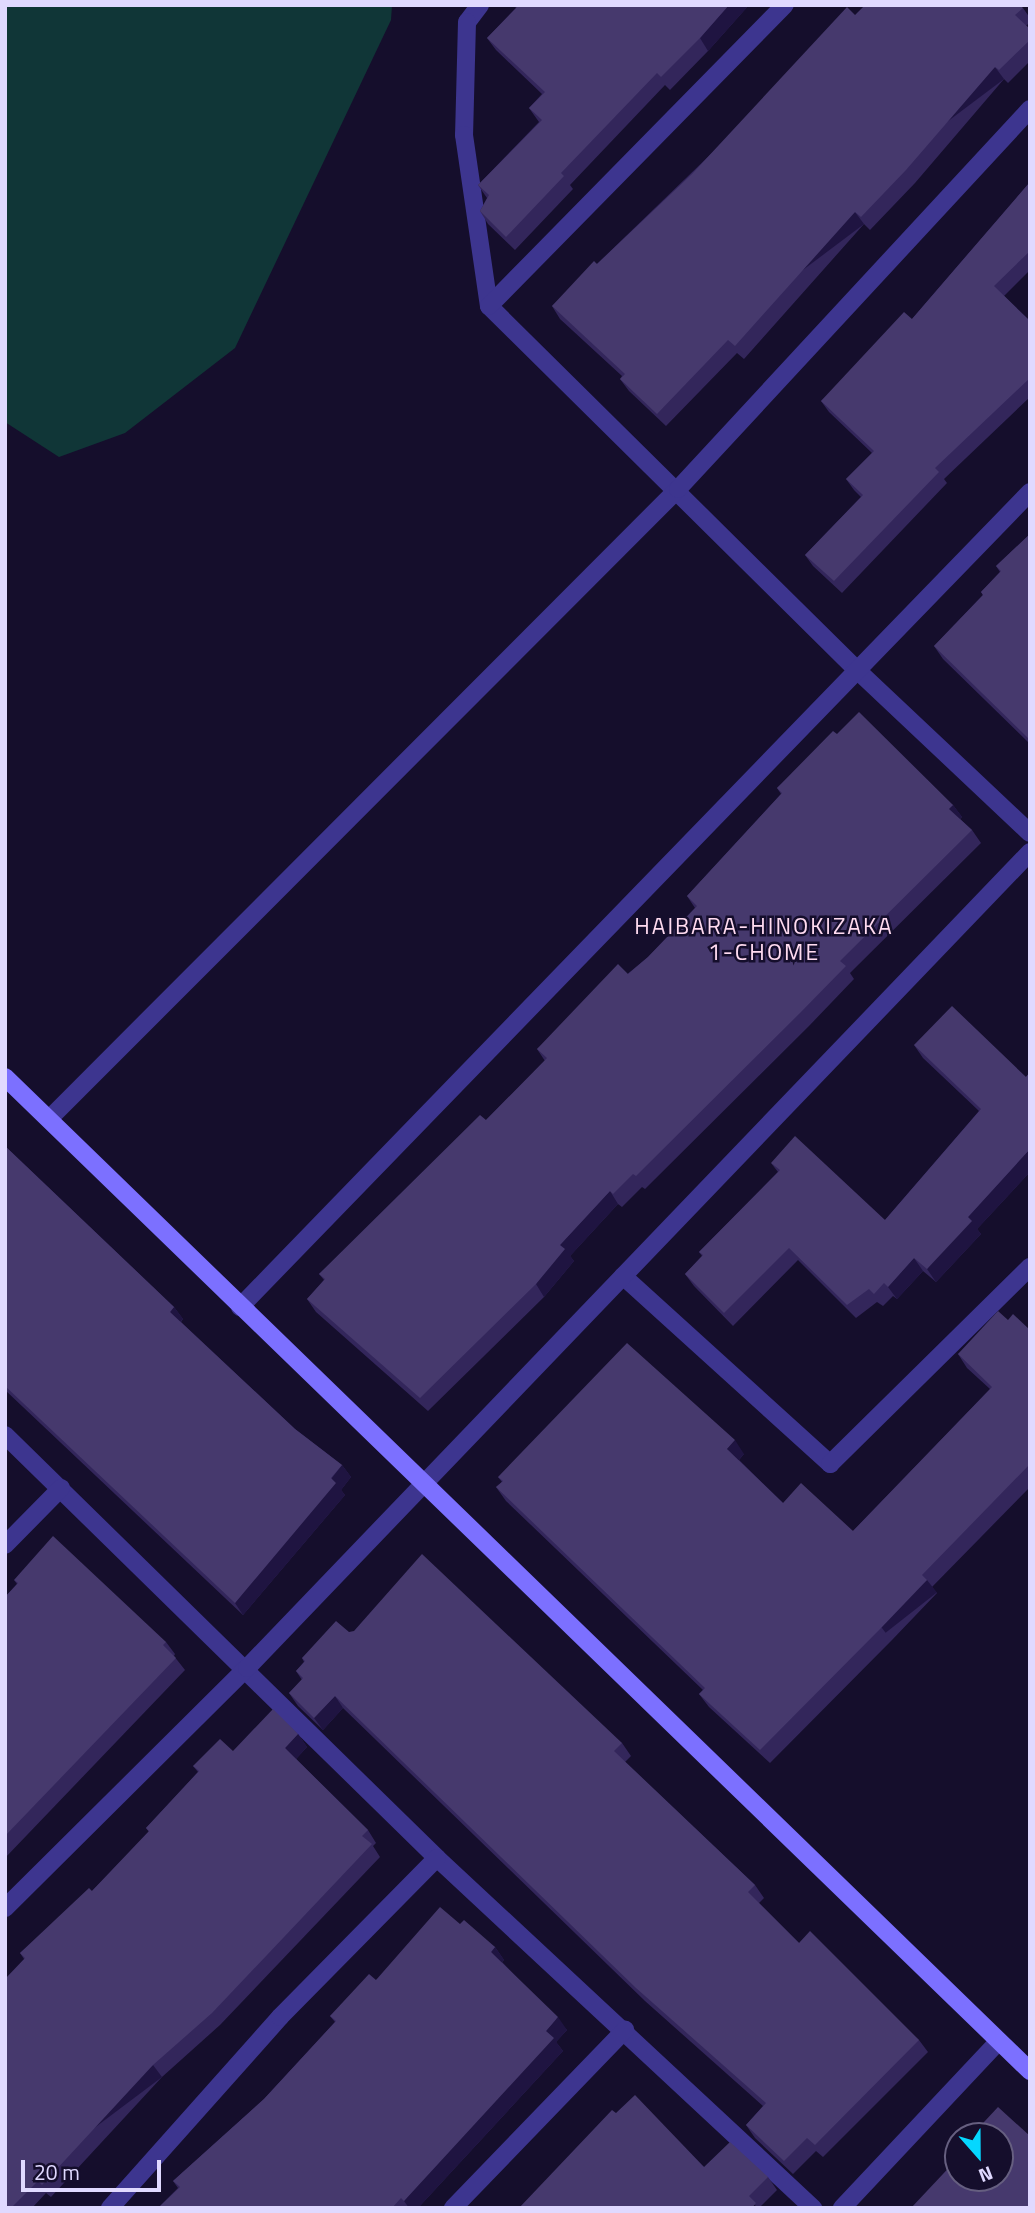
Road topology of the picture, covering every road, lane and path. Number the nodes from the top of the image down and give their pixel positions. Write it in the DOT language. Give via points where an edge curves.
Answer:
graph roads {
  1 [pos="480,5"];
  2 [pos="785,5"];
  3 [pos="1030,108"];
  4 [pos="489,306"];
  5 [pos="678,489"];
  6 [pos="1030,492"];
  7 [pos="858,671"];
  8 [pos="1030,833"];
  9 [pos="1030,852"];
  10 [pos="5,1077"];
  11 [pos="50,1118"];
  12 [pos="1028,1273"];
  13 [pos="623,1276"];
  14 [pos="240,1307"];
  15 [pos="5,1435"];
  16 [pos="422,1481"];
  17 [pos="61,1488"];
  18 [pos="5,1545"];
  19 [pos="247,1668"];
  20 [pos="437,1858"];
  21 [pos="5,1908"];
  22 [pos="625,2030"];
  23 [pos="999,2041"];
  24 [pos="1030,2071"];
  25 [pos="110,2208"];
  26 [pos="453,2208"];
  27 [pos="813,2208"];
  28 [pos="842,2208"];
  1 -- 4 [label="street" via="467,22 464,135"];
  2 -- 4 [label="street"];
  3 -- 5 [label="street"];
  4 -- 5 [label="street"];
  5 -- 7 [label="street"];
  5 -- 11 [label="street"];
  6 -- 7 [label="street"];
  7 -- 8 [label="street"];
  7 -- 14 [label="street"];
  9 -- 13 [label="street"];
  10 -- 11 [label="street"];
  11 -- 14 [label="street"];
  12 -- 13 [label="street" via="830,1464"];
  13 -- 16 [label="street"];
  14 -- 16 [label="street"];
  15 -- 17 [label="street"];
  16 -- 19 [label="street"];
  16 -- 23 [label="street"];
  17 -- 18 [label="street"];
  17 -- 19 [label="street"];
  19 -- 20 [label="street"];
  19 -- 21 [label="street"];
  20 -- 22 [label="street"];
  20 -- 25 [label="street" via="280,2017"];
  22 -- 26 [label="street"];
  22 -- 27 [label="street"];
  23 -- 24 [label="street"];
  23 -- 28 [label="street"];
}
